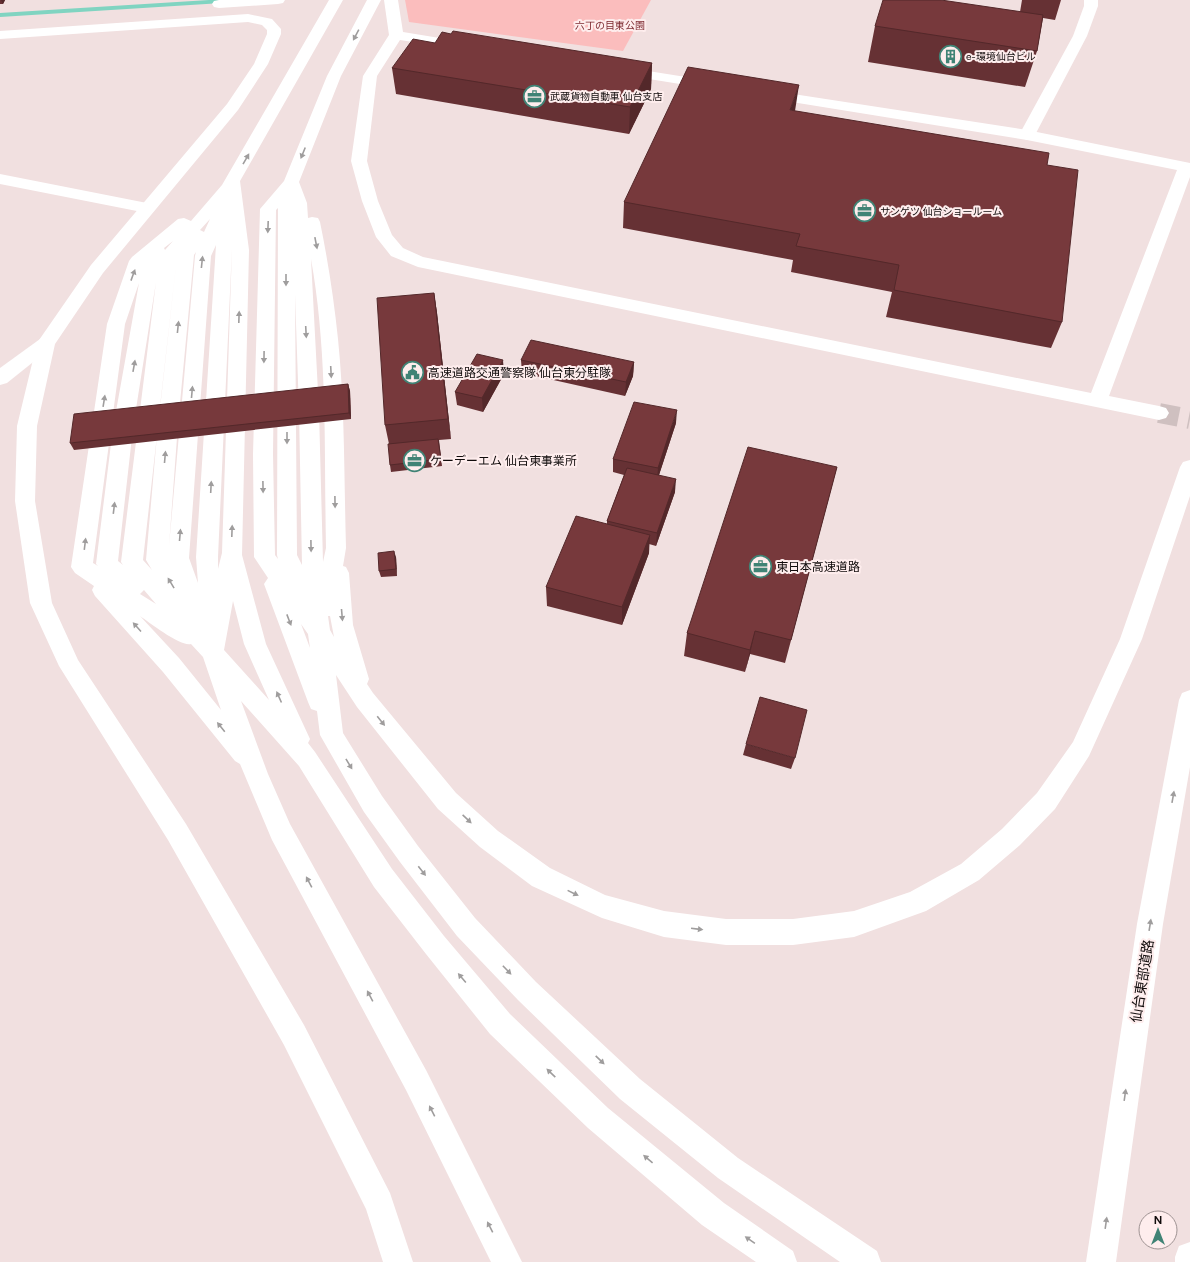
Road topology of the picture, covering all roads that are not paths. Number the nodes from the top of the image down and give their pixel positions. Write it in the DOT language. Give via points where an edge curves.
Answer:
graph roads {
  1 [pos="278,0"];
  2 [pos="336,0"];
  3 [pos="374,0"];
  4 [pos="391,0"];
  5 [pos="1091,0"];
  6 [pos="206,5"];
  7 [pos="396,34"];
  8 [pos="0,35"];
  9 [pos="478,48"];
  10 [pos="611,69"];
  11 [pos="729,88"];
  12 [pos="752,91"];
  13 [pos="1027,135"];
  14 [pos="1188,164"];
  15 [pos="0,179"];
  16 [pos="233,182"];
  17 [pos="291,182"];
  18 [pos="148,208"];
  19 [pos="46,343"];
  20 [pos="0,378"];
  21 [pos="1098,400"];
  22 [pos="1159,413"];
  23 [pos="1190,467"];
  24 [pos="336,548"];
  25 [pos="232,553"];
  26 [pos="265,557"];
  27 [pos="82,567"];
  28 [pos="319,632"];
  29 [pos="212,652"];
  30 [pos="364,700"];
  31 [pos="1190,700"];
  32 [pos="332,735"];
  33 [pos="307,759"];
  34 [pos="254,768"];
  35 [pos="1190,1257"];
  36 [pos="398,1262"];
  37 [pos="507,1262"];
  38 [pos="782,1262"];
  39 [pos="866,1262"];
  40 [pos="1101,1262"];
  41 [pos="1190,1262"];
  1 -- 6 [label="main road"];
  16 -- 2 [label="main road, one-way"];
  3 -- 17 [label="main road, one-way" via="334,76"];
  4 -- 7 [label="main road"];
  5 -- 13 [label="main road" via="1080,36"];
  7 -- 9 [label="main road"];
  7 -- 21 [label="main road" via="370,76 359,162 384,237 397,252 418,262"];
  8 -- 18 [label="main road" via="232,18 259,19 272,26 274,34 261,64 233,107"];
  10 -- 11 [label="main road"];
  12 -- 13 [label="main road"];
  13 -- 14 [label="main road"];
  14 -- 21 [label="main road"];
  15 -- 18 [label="main road"];
  25 -- 16 [label="main road, one-way" via="241,250"];
  27 -- 16 [label="main road, one-way" via="116,324 138,261"];
  29 -- 16 [label="main road, one-way" via="207,557 223,255"];
  29 -- 16 [label="main road, one-way" via="178,558 203,256"];
  29 -- 16 [label="main road, one-way" via="107,564 123,428 152,257"];
  17 -- 24 [label="main road, one-way" via="308,203 321,270 331,362"];
  17 -- 26 [label="main road, one-way" via="268,209 263,454"];
  17 -- 28 [label="main road, one-way" via="299,203 310,410 311,551"];
  17 -- 28 [label="main road, one-way" via="286,206 287,555"];
  18 -- 19 [label="main road" via="97,269"];
  19 -- 20 [label="main road"];
  19 -- 36 [label="main road" via="27,426 25,501 41,603 70,666 177,832 294,1035 379,1204"];
  21 -- 22 [label="main road"];
  30 -- 23 [label="main road, one-way" via="447,801 489,839 541,877 602,906 664,924 726,932 793,932 854,924 917,902 970,872 1011,837 1046,801 1081,749 1131,639"];
  24 -- 28 [label="main road"];
  24 -- 30 [label="main road, one-way" via="342,625"];
  25 -- 29 [label="main road"];
  33 -- 25 [label="main road, one-way" via="256,644"];
  26 -- 28 [label="main road"];
  26 -- 32 [label="main road, one-way"];
  27 -- 29 [label="main road"];
  34 -- 27 [label="main road, one-way" via="171,665"];
  28 -- 30 [label="main road"];
  28 -- 32 [label="main road"];
  29 -- 33 [label="main road"];
  29 -- 34 [label="main road"];
  40 -- 31 [label="main road, 仙台東部道路, one-way" via="1150,924"];
  32 -- 39 [label="main road, one-way" via="373,804 409,854 466,927 527,991 630,1089 728,1168"];
  38 -- 33 [label="main road, one-way" via="713,1214 610,1128 500,1024 383,878"];
  37 -- 34 [label="main road, one-way" via="416,1080 281,832"];
  35 -- 41 [label="main road"];
}
